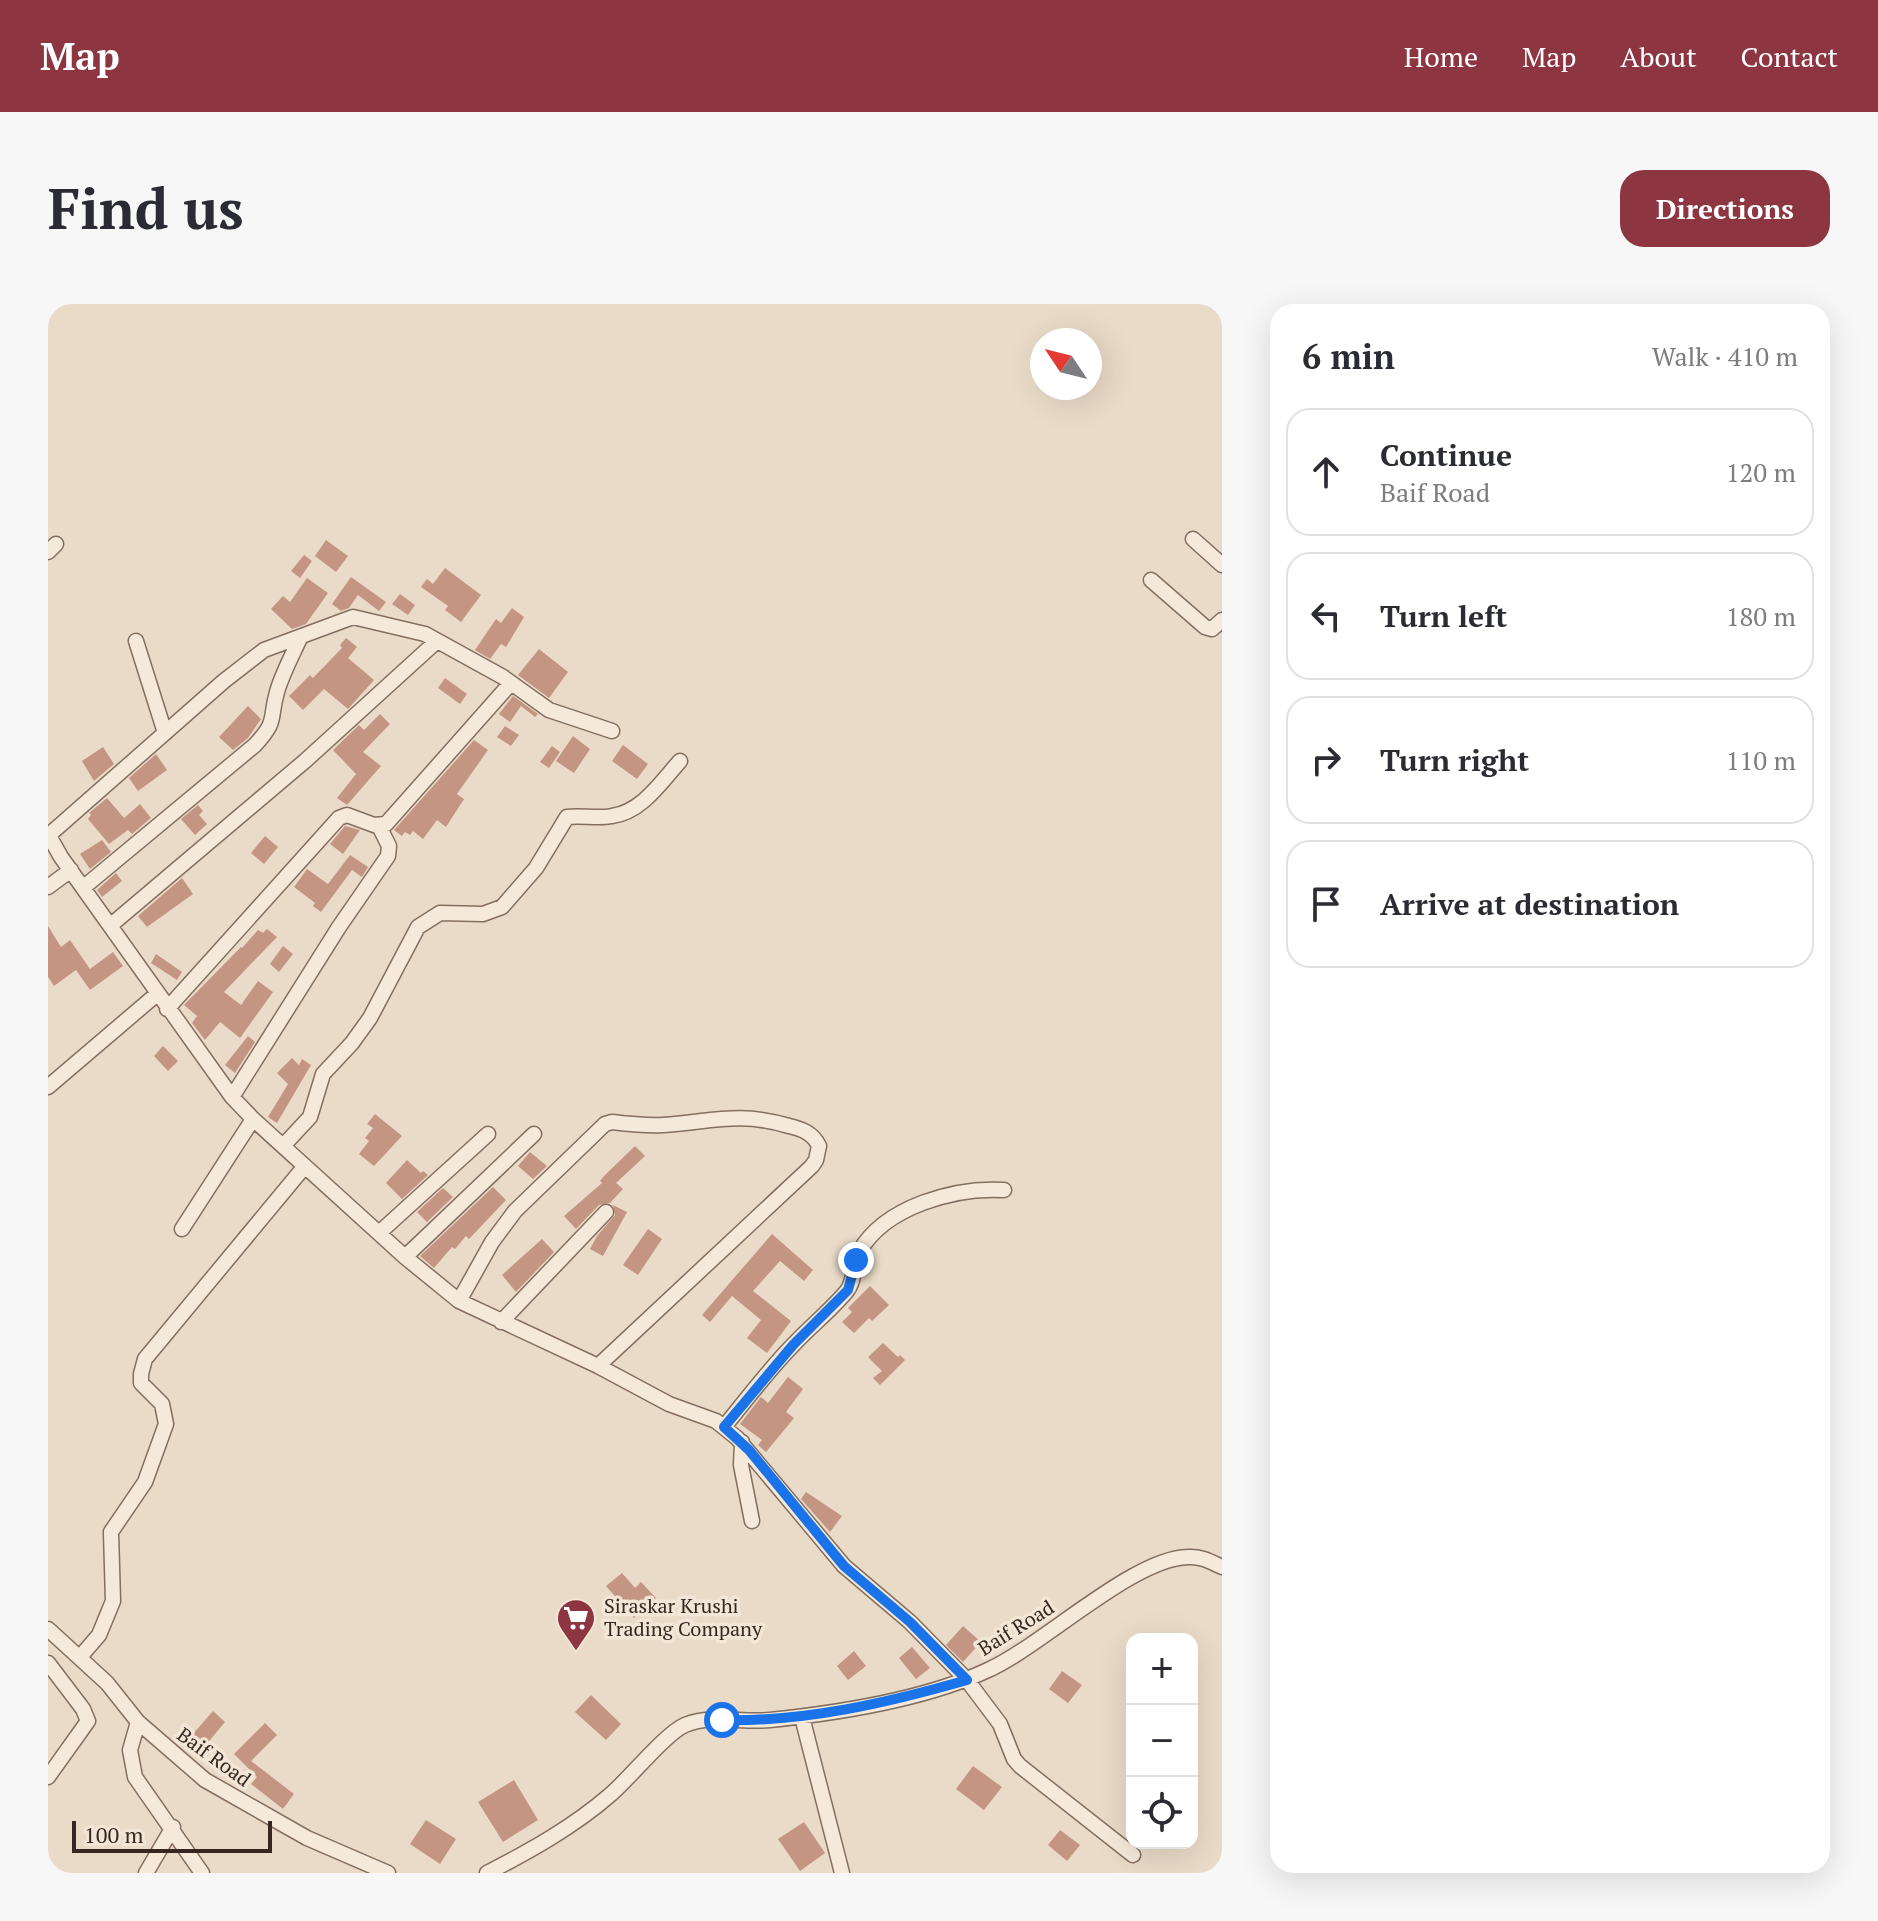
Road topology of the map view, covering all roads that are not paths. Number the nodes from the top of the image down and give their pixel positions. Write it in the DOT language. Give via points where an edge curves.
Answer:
graph roads {
  1 [pos="1193,539"];
  2 [pos="1222,565"];
  3 [pos="1151,580"];
  4 [pos="1222,620"];
  5 [pos="300,638"];
  6 [pos="136,641"];
  7 [pos="437,641"];
  8 [pos="511,683"];
  9 [pos="612,731"];
  10 [pos="165,733"];
  11 [pos="680,761"];
  12 [pos="379,826"];
  13 [pos="48,834"];
  14 [pos="71,870"];
  15 [pos="48,887"];
  16 [pos="84,887"];
  17 [pos="111,925"];
  18 [pos="157,994"];
  19 [pos="167,1009"];
  20 [pos="48,1087"];
  21 [pos="232,1097"];
  22 [pos="253,1119"];
  23 [pos="488,1134"];
  24 [pos="534,1134"];
  25 [pos="283,1146"];
  26 [pos="305,1166"];
  27 [pos="1004,1190"];
  28 [pos="606,1212"];
  29 [pos="182,1229"];
  30 [pos="379,1233"];
  31 [pos="405,1257"];
  32 [pos="459,1301"];
  33 [pos="501,1322"];
  34 [pos="598,1366"];
  35 [pos="724,1427"];
  36 [pos="742,1442"];
  37 [pos="752,1521"];
  38 [pos="1222,1567"];
  39 [pos="48,1629"];
  40 [pos="80,1657"];
  41 [pos="48,1663"];
  42 [pos="967,1680"];
  43 [pos="802,1717"];
  44 [pos="138,1722"];
  45 [pos="48,1777"];
  46 [pos="173,1827"];
  47 [pos="1133,1855"];
  48 [pos="146,1873"];
  49 [pos="202,1873"];
  50 [pos="388,1873"];
  51 [pos="487,1873"];
  52 [pos="842,1873"];
  1 -- 2 [label="street"];
  3 -- 4 [label="street" via="1205,627 1212,629"];
  5 -- 7 [label="street" via="353,617 414,630"];
  5 -- 10 [label="street" via="264,650"];
  5 -- 16 [label="street" via="266,733"];
  6 -- 10 [label="street"];
  7 -- 8 [label="street"];
  7 -- 17 [label="street"];
  8 -- 9 [label="street" via="549,710"];
  8 -- 12 [label="street" via="391,819"];
  10 -- 13 [label="street"];
  11 -- 25 [label="street" via="628,812 567,817 536,868 502,907 483,914 440,913 418,927 370,1018 323,1074 310,1117"];
  12 -- 19 [label="street" via="347,815 339,818"];
  12 -- 21 [label="street" via="388,856"];
  13 -- 14 [label="street"];
  14 -- 15 [label="street"];
  14 -- 16 [label="street"];
  16 -- 17 [label="street"];
  17 -- 18 [label="street"];
  18 -- 19 [label="street"];
  18 -- 20 [label="street"];
  19 -- 21 [label="street"];
  21 -- 22 [label="street"];
  22 -- 25 [label="street"];
  22 -- 29 [label="street"];
  23 -- 30 [label="street"];
  24 -- 31 [label="street"];
  25 -- 26 [label="street"];
  26 -- 30 [label="street"];
  26 -- 40 [label="street" via="145,1359 141,1383 162,1404 166,1424 145,1482 111,1532 113,1601 99,1635"];
  27 -- 35 [label="street" via="949,1193 909,1209 880,1230 859,1252 848,1290"];
  28 -- 33 [label="street"];
  30 -- 31 [label="street"];
  31 -- 32 [label="street"];
  32 -- 33 [label="street"];
  32 -- 34 [label="street" via="515,1211 605,1124 746,1117 811,1135 819,1146 812,1166"];
  33 -- 34 [label="street"];
  34 -- 35 [label="street"];
  35 -- 36 [label="street"];
  36 -- 37 [label="street"];
  36 -- 42 [label="street" via="844,1566"];
  38 -- 42 [label="street, Baif Road" via="1187,1556 1159,1564 1007,1662"];
  39 -- 40 [label="street, Baif Road"];
  40 -- 44 [label="street, Baif Road"];
  41 -- 45 [label="street" via="88,1721"];
  42 -- 43 [label="street, Baif Road"];
  42 -- 47 [label="street" via="1000,1724 1020,1766"];
  43 -- 51 [label="street, Baif Road" via="697,1721 682,1727 583,1817"];
  43 -- 52 [label="street"];
  44 -- 46 [label="street" via="130,1750 135,1777"];
  44 -- 50 [label="street, Baif Road" via="224,1791 307,1838"];
  46 -- 48 [label="street"];
  46 -- 49 [label="street"];
}
